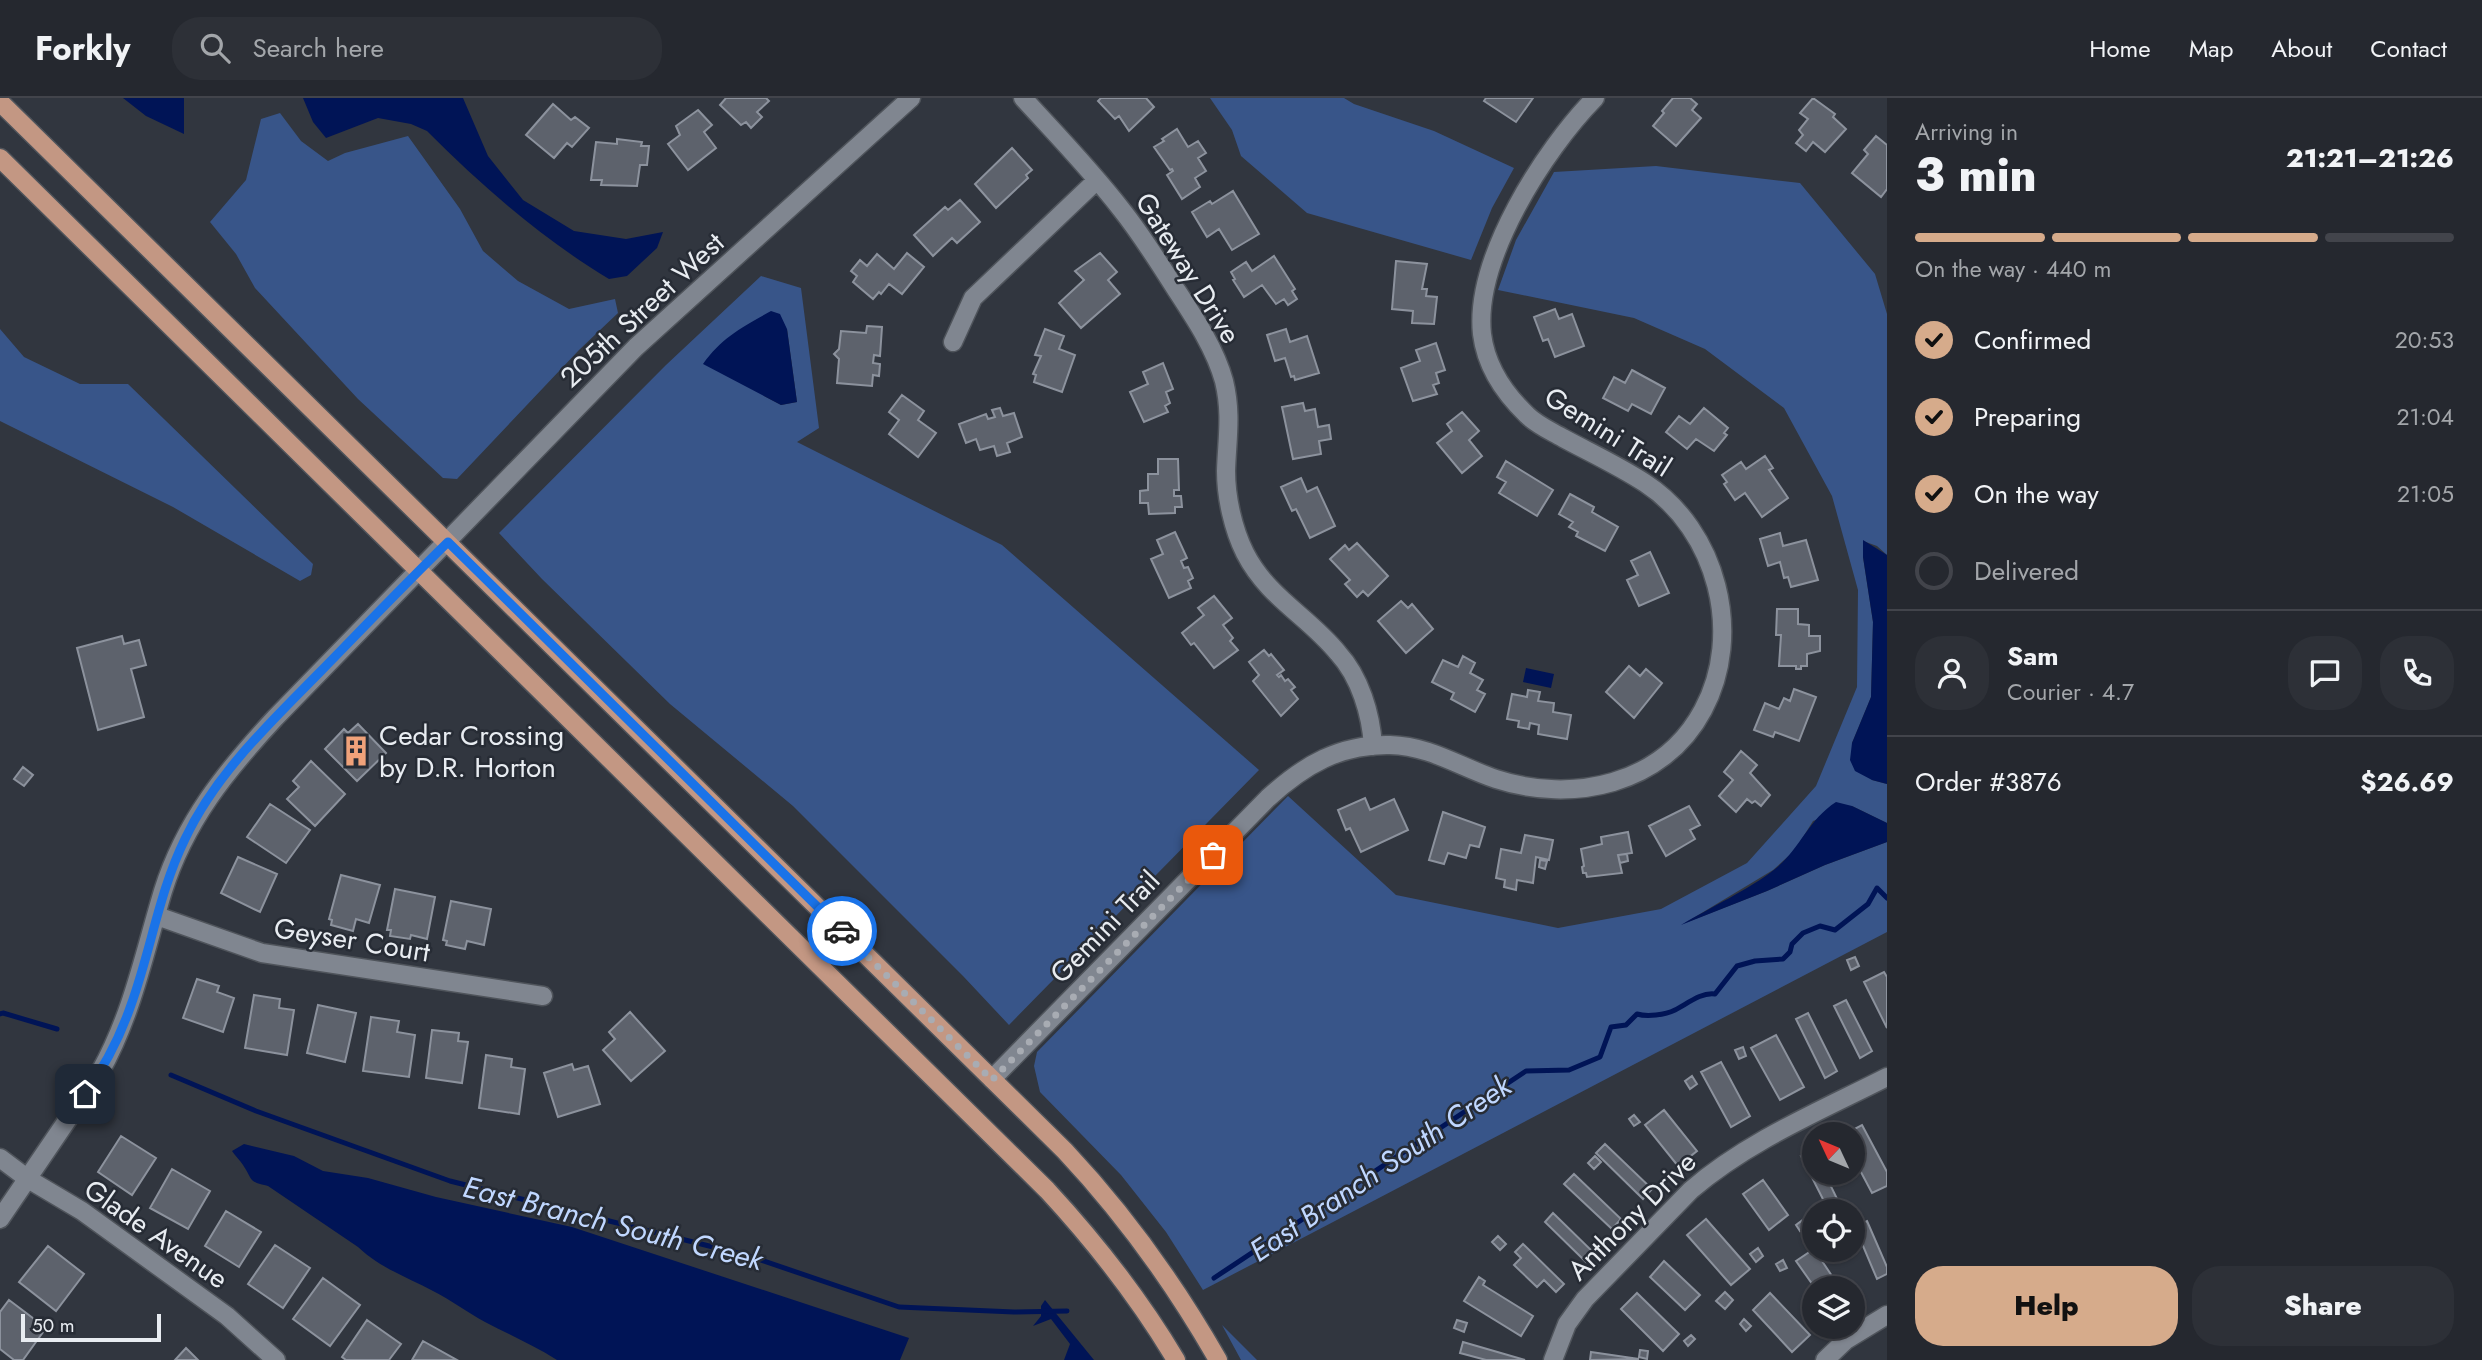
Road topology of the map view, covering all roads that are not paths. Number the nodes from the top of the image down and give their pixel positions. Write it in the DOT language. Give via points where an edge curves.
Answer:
graph roads {
  1 [pos="911,98"];
  2 [pos="1023,98"];
  3 [pos="1595,98"];
  4 [pos="0,102"];
  5 [pos="0,158"];
  6 [pos="1097,180"];
  7 [pos="953,342"];
  8 [pos="448,542"];
  9 [pos="419,572"];
  10 [pos="1373,746"];
  11 [pos="157,916"];
  12 [pos="543,996"];
  13 [pos="1887,1077"];
  14 [pos="992,1080"];
  15 [pos="0,1158"];
  16 [pos="28,1179"];
  17 [pos="0,1219"];
  18 [pos="1887,1315"];
  19 [pos="276,1360"];
  20 [pos="1176,1360"];
  21 [pos="1218,1360"];
  22 [pos="1553,1360"];
  23 [pos="1825,1360"];
  1 -- 8 [label="street, 205th Street West" via="636,347"];
  2 -- 6 [label="street, Gateway Drive"];
  3 -- 10 [label="street, Gemini Trail" via="1554,146 1513,216 1487,281 1482,333 1493,370 1529,417 1646,484 1673,507 1697,538 1712,570 1722,620 1720,662 1710,694 1693,725 1665,754 1631,776 1578,790 1537,789 1495,778 1425,749"];
  4 -- 8 [label="main road"];
  5 -- 9 [label="main road"];
  6 -- 7 [label="street" via="973,298"];
  6 -- 10 [label="street, Gateway Drive" via="1153,254 1217,362 1230,424 1227,489 1245,553 1282,603 1340,654 1368,714"];
  8 -- 9 [label="street, 205th Street West"];
  8 -- 14 [label="main road"];
  9 -- 11 [label="street, 205th Street West" via="275,718 216,786 184,840"];
  9 -- 20 [label="main road" via="1047,1190 1104,1254"];
  10 -- 14 [label="street, Gemini Trail" via="1324,757 1282,785"];
  11 -- 12 [label="street, Geyser Court" via="262,953"];
  11 -- 16 [label="street" via="131,1006 113,1049"];
  13 -- 22 [label="street, Anthony Drive" via="1729,1159 1700,1182 1585,1299 1567,1324"];
  14 -- 21 [label="main road" via="1065,1151 1126,1220 1169,1278"];
  15 -- 16 [label="street, Glade Avenue"];
  16 -- 17 [label="street"];
  16 -- 19 [label="street, Glade Avenue" via="82,1211 227,1316"];
  18 -- 23 [label="street" via="1846,1340"];
}
